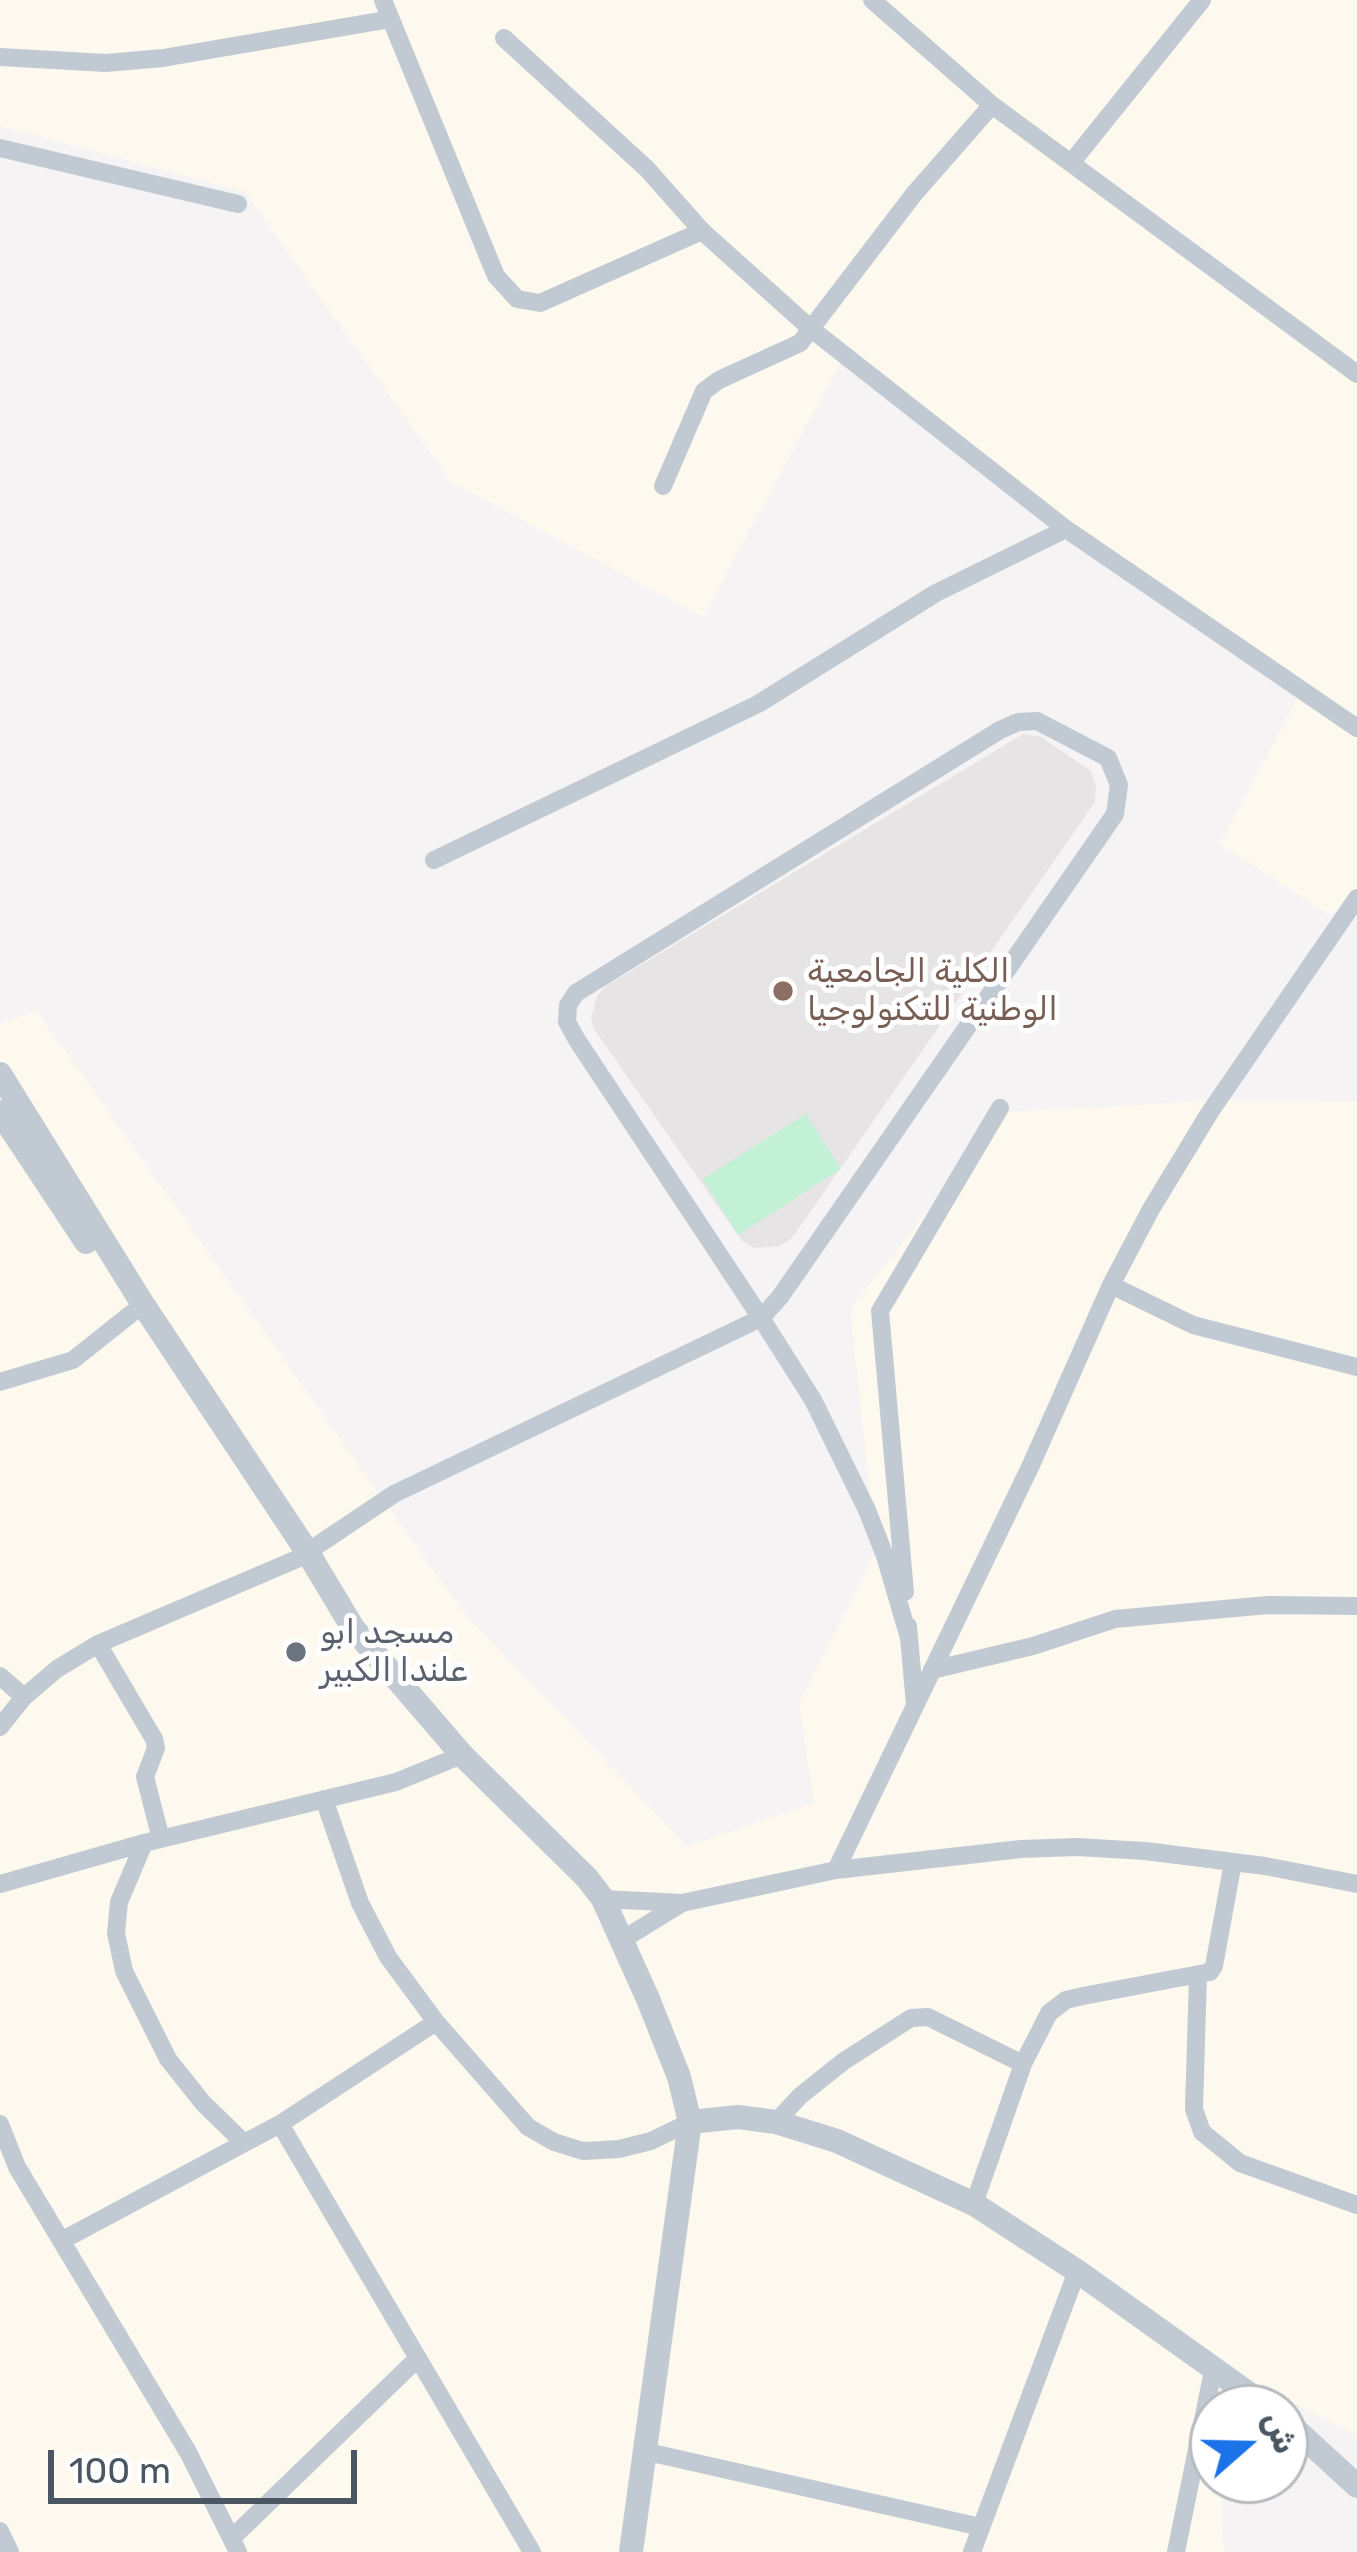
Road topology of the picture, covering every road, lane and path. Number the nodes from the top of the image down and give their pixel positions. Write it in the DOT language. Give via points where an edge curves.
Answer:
graph roads {
  1 [pos="383,0"];
  2 [pos="872,0"];
  3 [pos="1202,0"];
  4 [pos="391,20"];
  5 [pos="504,38"];
  6 [pos="0,57"];
  7 [pos="992,105"];
  8 [pos="0,148"];
  9 [pos="1072,163"];
  10 [pos="238,204"];
  11 [pos="702,231"];
  12 [pos="810,328"];
  13 [pos="1355,368"];
  14 [pos="663,486"];
  15 [pos="1066,529"];
  16 [pos="1357,728"];
  17 [pos="434,860"];
  18 [pos="1357,898"];
  19 [pos="0,1074"];
  20 [pos="1000,1108"];
  21 [pos="0,1112"];
  22 [pos="1111,1285"];
  23 [pos="132,1313"];
  24 [pos="760,1318"];
  25 [pos="1357,1367"];
  26 [pos="0,1382"];
  27 [pos="303,1556"];
  28 [pos="1357,1606"];
  29 [pos="909,1637"];
  30 [pos="98,1644"];
  31 [pos="932,1670"];
  32 [pos="0,1676"];
  33 [pos="24,1697"];
  34 [pos="915,1705"];
  35 [pos="0,1727"];
  36 [pos="462,1755"];
  37 [pos="324,1799"];
  38 [pos="152,1841"];
  39 [pos="1233,1862"];
  40 [pos="836,1870"];
  41 [pos="0,1884"];
  42 [pos="1357,1884"];
  43 [pos="603,1899"];
  44 [pos="682,1903"];
  45 [pos="622,1940"];
  46 [pos="1198,1976"];
  47 [pos="436,2022"];
  48 [pos="1023,2064"];
  49 [pos="690,2122"];
  50 [pos="776,2122"];
  51 [pos="0,2124"];
  52 [pos="280,2124"];
  53 [pos="244,2143"];
  54 [pos="974,2204"];
  55 [pos="1357,2205"];
  56 [pos="61,2241"];
  57 [pos="1077,2271"];
  58 [pos="417,2359"];
  59 [pos="1214,2366"];
  60 [pos="1238,2384"];
  61 [pos="1309,2440"];
  62 [pos="644,2451"];
  63 [pos="1357,2486"];
  64 [pos="981,2527"];
  65 [pos="1181,2527"];
  66 [pos="0,2531"];
  67 [pos="235,2545"];
  68 [pos="10,2552"];
  69 [pos="532,2552"];
  70 [pos="631,2552"];
  71 [pos="972,2552"];
  72 [pos="1176,2552"];
  73 [pos="1193,2552"];
  1 -- 4 [label="street"];
  2 -- 7 [label="street"];
  3 -- 9 [label="street"];
  4 -- 6 [label="street" via="125,61"];
  4 -- 11 [label="street" via="496,276 517,299 540,303"];
  5 -- 11 [label="street" via="647,169"];
  7 -- 9 [label="street"];
  7 -- 12 [label="street"];
  8 -- 10 [label="street"];
  9 -- 13 [label="street"];
  11 -- 12 [label="street"];
  12 -- 14 [label="street" via="800,343 704,391"];
  12 -- 15 [label="street"];
  15 -- 16 [label="street"];
  15 -- 17 [label="street" via="936,593 758,704"];
  18 -- 22 [label="street" via="1210,1112"];
  19 -- 27 [label="street"];
  20 -- 29 [label="street" via="880,1311"];
  21 -- 23 [label="street"];
  22 -- 25 [label="street" via="1193,1325"];
  22 -- 31 [label="street"];
  23 -- 26 [label="street" via="73,1360"];
  23 -- 27 [label="street"];
  24 -- 24 [label="street" via="1115,814 1119,785 1108,758 1037,721 1000,730 568,1005 577,1040"];
  24 -- 27 [label="street" via="394,1494"];
  24 -- 29 [label="street" via="842,1455"];
  27 -- 30 [label="street"];
  27 -- 36 [label="street"];
  28 -- 31 [label="street" via="1115,1619"];
  29 -- 34 [label="street"];
  30 -- 33 [label="street"];
  30 -- 38 [label="street" via="154,1739 145,1777"];
  31 -- 34 [label="street"];
  32 -- 33 [label="street"];
  33 -- 35 [label="street"];
  34 -- 40 [label="street"];
  36 -- 37 [label="street"];
  36 -- 43 [label="street"];
  37 -- 38 [label="street"];
  37 -- 47 [label="street" via="360,1903"];
  38 -- 41 [label="street"];
  38 -- 53 [label="street" via="119,1902 124,1971 168,2059"];
  39 -- 40 [label="street" via="1077,1847"];
  39 -- 42 [label="street"];
  39 -- 46 [label="street" via="1214,1966"];
  40 -- 44 [label="street"];
  43 -- 44 [label="street"];
  43 -- 45 [label="street"];
  44 -- 45 [label="street"];
  45 -- 49 [label="street" via="680,2077"];
  46 -- 48 [label="street" via="1066,2000 1048,2013"];
  46 -- 55 [label="street" via="1194,2110 1202,2132 1240,2163"];
  47 -- 49 [label="street" via="527,2127 554,2143 619,2149"];
  47 -- 52 [label="street"];
  48 -- 50 [label="street" via="928,2017 911,2018 844,2061"];
  48 -- 54 [label="street"];
  49 -- 50 [label="street"];
  49 -- 62 [label="street"];
  50 -- 54 [label="street" via="837,2140"];
  51 -- 56 [label="street"];
  52 -- 53 [label="street"];
  52 -- 58 [label="street"];
  53 -- 56 [label="street"];
  54 -- 57 [label="street"];
  56 -- 67 [label="street"];
  57 -- 59 [label="street"];
  57 -- 64 [label="street"];
  58 -- 67 [label="street"];
  58 -- 69 [label="street"];
  59 -- 60 [label="street"];
  59 -- 65 [label="street"];
  61 -- 63 [label="street"];
  62 -- 64 [label="street"];
  62 -- 70 [label="street"];
  64 -- 71 [label="street"];
  65 -- 72 [label="street"];
  65 -- 73 [label="street"];
  66 -- 68 [label="street"];
}
